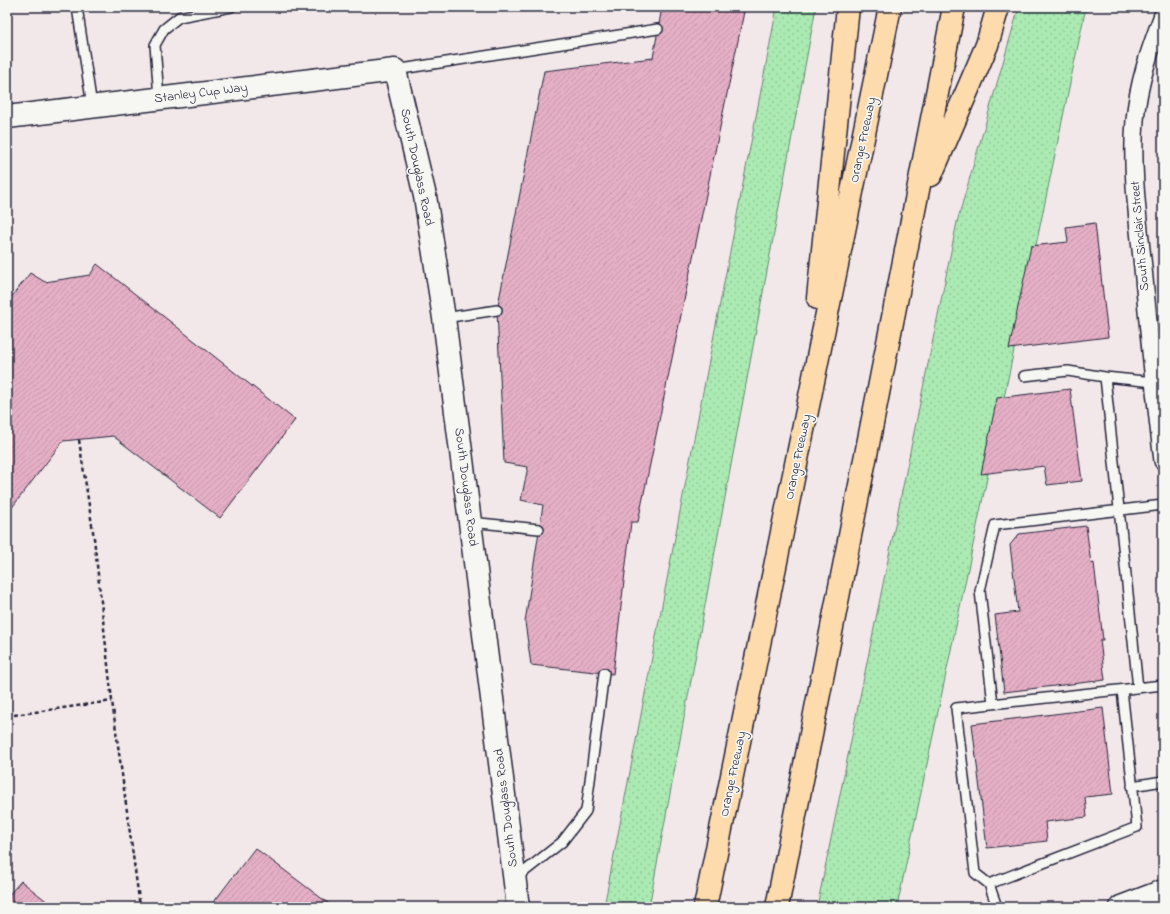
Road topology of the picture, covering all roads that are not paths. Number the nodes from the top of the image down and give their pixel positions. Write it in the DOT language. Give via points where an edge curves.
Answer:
graph roads {
  1 [pos="77,7"];
  2 [pos="231,7"];
  3 [pos="848,7"];
  4 [pos="890,7"];
  5 [pos="954,7"];
  6 [pos="998,7"];
  7 [pos="1163,15"];
  8 [pos="658,29"];
  9 [pos="395,70"];
  10 [pos="159,98"];
  11 [pos="92,107"];
  12 [pos="7,117"];
  13 [pos="914,214"];
  14 [pos="497,310"];
  15 [pos="444,318"];
  16 [pos="1024,376"];
  17 [pos="1104,377"];
  18 [pos="1154,382"];
  19 [pos="806,420"];
  20 [pos="1163,461"];
  21 [pos="1163,505"];
  22 [pos="1119,510"];
  23 [pos="470,522"];
  24 [pos="539,529"];
  25 [pos="604,673"];
  26 [pos="1163,685"];
  27 [pos="1138,688"];
  28 [pos="1122,690"];
  29 [pos="993,704"];
  30 [pos="1163,782"];
  31 [pos="1132,786"];
  32 [pos="514,880"];
  33 [pos="990,884"];
  34 [pos="1163,891"];
  35 [pos="518,907"];
  36 [pos="705,907"];
  37 [pos="777,907"];
  38 [pos="997,907"];
  39 [pos="1121,907"];
  1 -- 11 [label="lane"];
  2 -- 10 [label="lane" via="179,17 164,29 155,45"];
  3 -- 19 [label="highway"];
  4 -- 19 [label="highway, Orange Freeway"];
  5 -- 13 [label="highway"];
  6 -- 13 [label="highway" via="987,45"];
  7 -- 18 [label="street, South Sinclair Street" via="1141,81 1133,156"];
  8 -- 9 [label="lane"];
  9 -- 10 [label="main road, Stanley Cup Way"];
  9 -- 15 [label="main road, South Douglass Road" via="425,196"];
  10 -- 11 [label="main road, Stanley Cup Way"];
  11 -- 12 [label="main road, Stanley Cup Way"];
  13 -- 37 [label="highway"];
  14 -- 15 [label="lane"];
  15 -- 23 [label="main road, South Douglass Road"];
  16 -- 17 [label="lane" via="1068,370"];
  17 -- 18 [label="lane"];
  17 -- 22 [label="lane"];
  18 -- 20 [label="street, South Sinclair Street"];
  19 -- 36 [label="highway, Orange Freeway"];
  21 -- 22 [label="lane"];
  22 -- 27 [label="lane"];
  22 -- 29 [label="lane" via="995,525 980,591"];
  23 -- 24 [label="lane"];
  23 -- 32 [label="main road, South Douglass Road"];
  25 -- 32 [label="lane" via="586,811 562,842"];
  26 -- 27 [label="lane"];
  27 -- 28 [label="lane"];
  28 -- 29 [label="lane"];
  28 -- 31 [label="lane"];
  29 -- 33 [label="lane" via="956,708 975,873"];
  30 -- 31 [label="lane"];
  31 -- 33 [label="lane" via="1137,827"];
  32 -- 35 [label="main road, South Douglass Road"];
  33 -- 38 [label="lane"];
  34 -- 39 [label="main road"];
}
